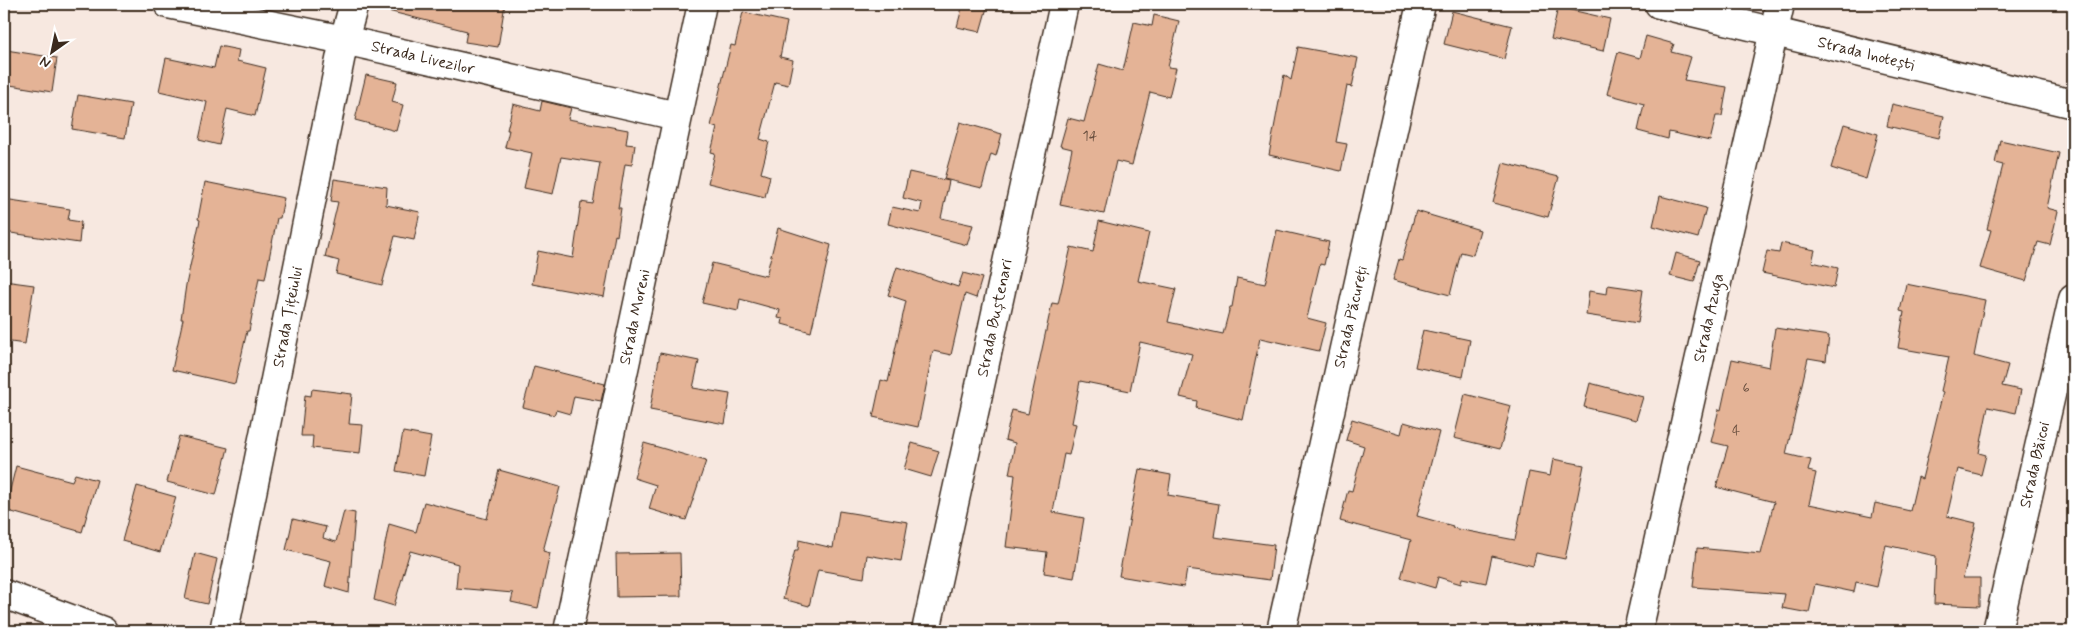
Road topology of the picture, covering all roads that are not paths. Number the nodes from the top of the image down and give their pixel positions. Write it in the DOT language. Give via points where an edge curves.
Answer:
graph roads {
  1 [pos="168,4"];
  2 [pos="354,4"];
  3 [pos="702,4"];
  4 [pos="1064,4"];
  5 [pos="1421,4"];
  6 [pos="1659,4"];
  7 [pos="1780,4"];
  8 [pos="1774,31"];
  9 [pos="344,40"];
  10 [pos="2073,104"];
  11 [pos="677,116"];
  12 [pos="2073,299"];
  13 [pos="4,594"];
  14 [pos="103,631"];
  15 [pos="224,631"];
  16 [pos="568,631"];
  17 [pos="926,631"];
  18 [pos="1281,631"];
  19 [pos="1638,631"];
  20 [pos="1997,631"];
  1 -- 9 [label="street, Strada Livezilor"];
  2 -- 9 [label="street, Strada Țițeiului"];
  3 -- 11 [label="street, Strada Moreni"];
  4 -- 17 [label="street, Strada Buștenari"];
  5 -- 18 [label="street, Strada Păcureți"];
  6 -- 8 [label="street, Strada Inotești"];
  7 -- 8 [label="street, Strada Azuga"];
  8 -- 10 [label="street, Strada Inotești"];
  8 -- 19 [label="street, Strada Azuga"];
  9 -- 11 [label="street, Strada Livezilor"];
  9 -- 15 [label="street, Strada Țițeiului"];
  11 -- 16 [label="street, Strada Moreni"];
  12 -- 20 [label="street, Strada Băicoi"];
  13 -- 14 [label="street"];
}
